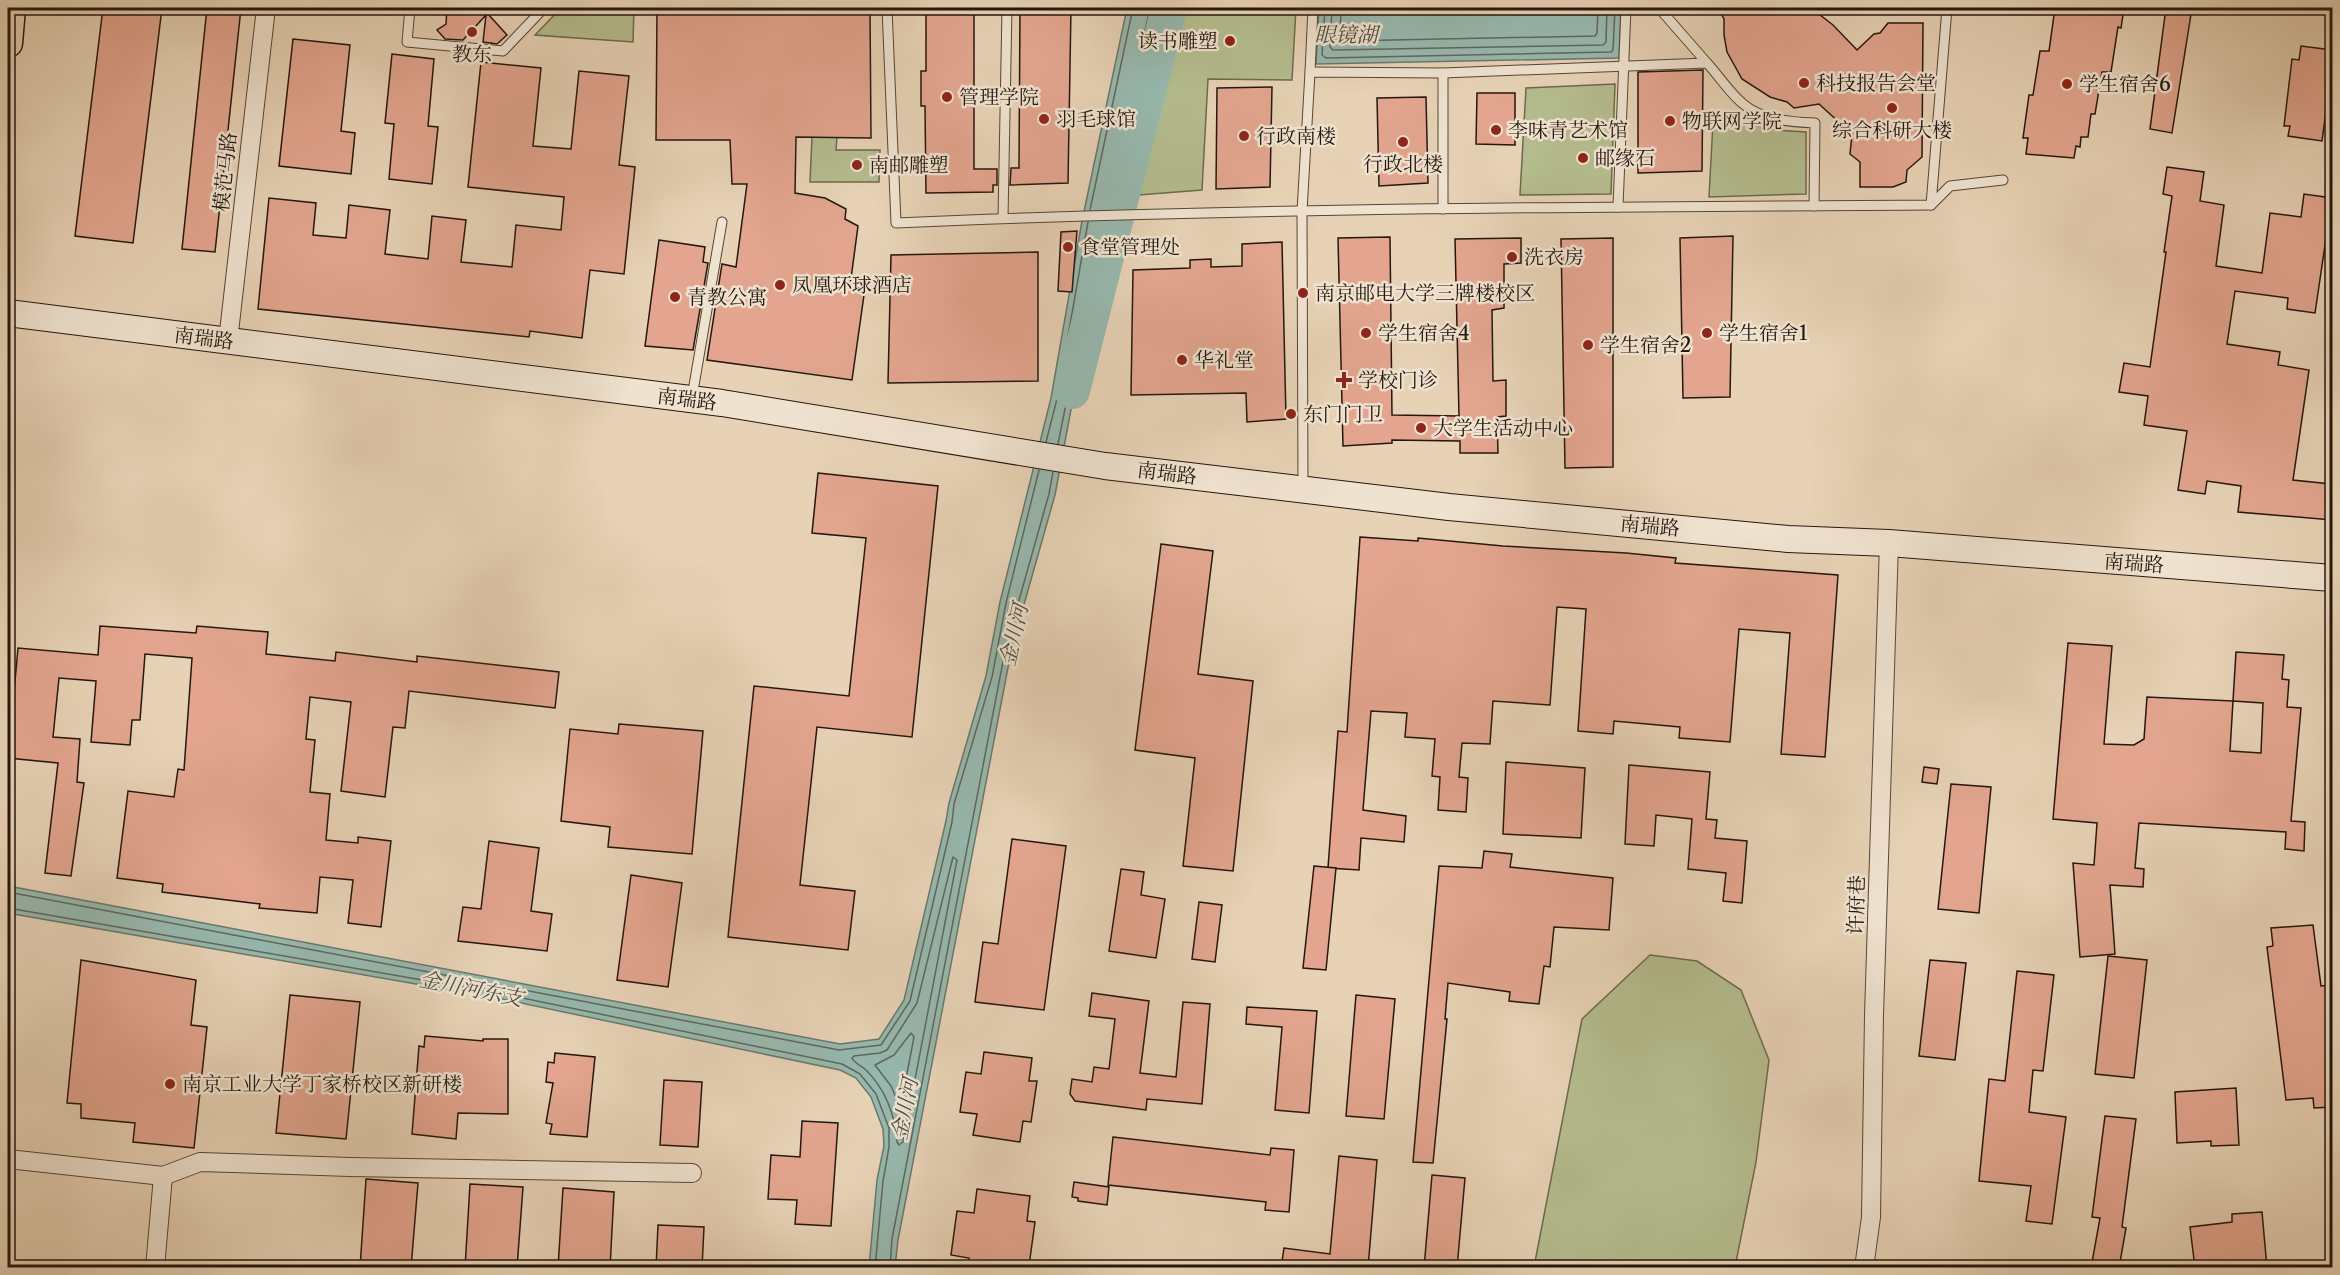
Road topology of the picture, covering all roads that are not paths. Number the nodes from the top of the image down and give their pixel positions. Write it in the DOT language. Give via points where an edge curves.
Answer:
graph roads {
  1 [pos="11,8"];
  2 [pos="266,8"];
  3 [pos="410,8"];
  4 [pos="544,8"];
  5 [pos="888,8"];
  6 [pos="1007,8"];
  7 [pos="1313,8"];
  8 [pos="1626,8"];
  9 [pos="1659,8"];
  10 [pos="1947,8"];
  11 [pos="8,43"];
  12 [pos="1707,63"];
  13 [pos="1624,66"];
  14 [pos="1310,72"];
  15 [pos="1443,73"];
  16 [pos="2003,180"];
  17 [pos="1931,205"];
  18 [pos="1814,206"];
  19 [pos="1618,207"];
  20 [pos="1443,209"];
  21 [pos="1302,211"];
  22 [pos="1003,218"];
  23 [pos="722,222"];
  24 [pos="8,313"];
  25 [pos="228,341"];
  26 [pos="692,399"];
  27 [pos="1303,490"];
  28 [pos="1889,543"];
  29 [pos="2332,578"];
  30 [pos="8,1160"];
  31 [pos="692,1173"];
  32 [pos="163,1176"];
  33 [pos="156,1268"];
  34 [pos="1864,1268"];
  1 -- 11 [label="main road"];
  2 -- 25 [label="street, 模范马路"];
  3 -- 4 [label="lane" via="407,42 503,51"];
  5 -- 22 [label="lane" via="896,223"];
  6 -- 22 [label="lane"];
  7 -- 14 [label="lane"];
  8 -- 13 [label="lane"];
  9 -- 12 [label="lane"];
  10 -- 17 [label="lane"];
  12 -- 13 [label="lane"];
  12 -- 18 [label="lane" via="1743,104 1789,122 1815,123"];
  13 -- 15 [label="lane"];
  13 -- 19 [label="lane"];
  14 -- 15 [label="lane"];
  14 -- 21 [label="lane"];
  15 -- 20 [label="lane"];
  16 -- 17 [label="lane" via="1950,186"];
  17 -- 18 [label="lane"];
  18 -- 19 [label="lane"];
  19 -- 20 [label="lane"];
  20 -- 21 [label="lane"];
  21 -- 22 [label="lane"];
  21 -- 27 [label="lane"];
  23 -- 26 [label="lane"];
  24 -- 25 [label="street, 南瑞路"];
  25 -- 26 [label="street, 南瑞路"];
  26 -- 27 [label="street, 南瑞路" via="1105,466"];
  27 -- 28 [label="street, 南瑞路" via="1765,537"];
  28 -- 29 [label="street, 南瑞路"];
  28 -- 34 [label="street, 许府巷" via="1871,1217"];
  30 -- 32 [label="street"];
  31 -- 32 [label="street" via="200,1162"];
  32 -- 33 [label="street"];
}
